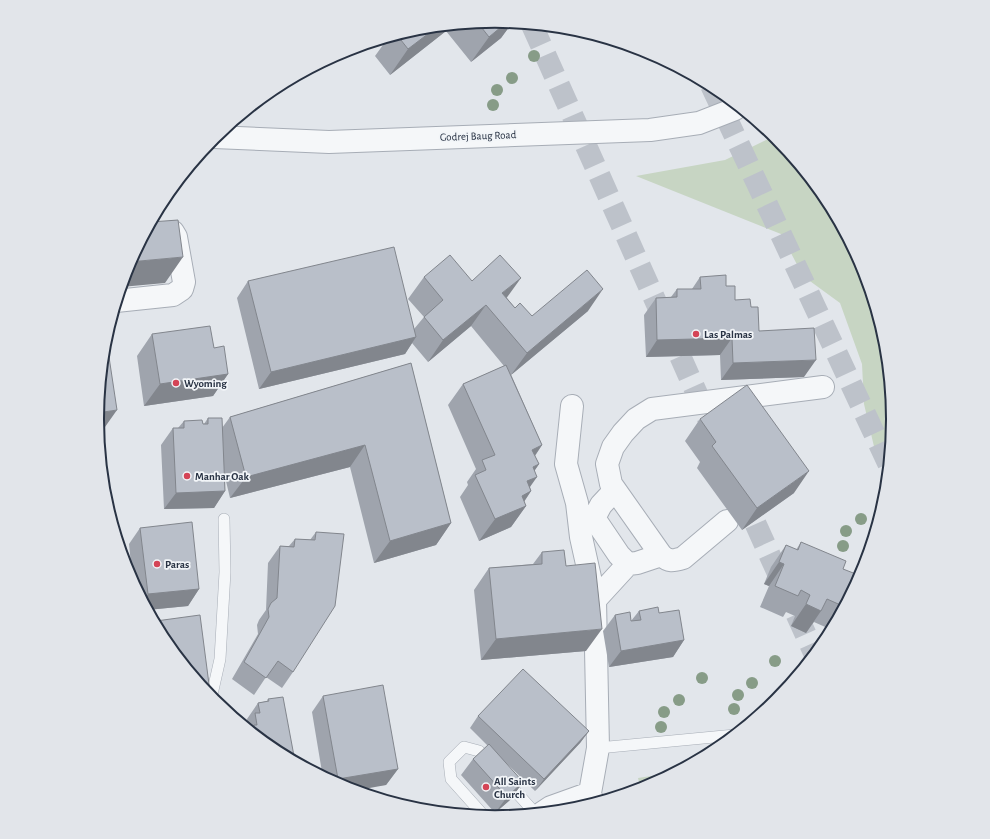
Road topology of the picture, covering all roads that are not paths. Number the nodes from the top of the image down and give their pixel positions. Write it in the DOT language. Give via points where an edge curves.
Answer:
graph roads {
  1 [pos="733,109"];
  2 [pos="224,137"];
  3 [pos="154,227"];
  4 [pos="122,300"];
  5 [pos="823,387"];
  6 [pos="572,406"];
  7 [pos="615,490"];
  8 [pos="224,519"];
  9 [pos="727,521"];
  10 [pos="661,555"];
  11 [pos="628,564"];
  12 [pos="595,600"];
  13 [pos="213,691"];
  14 [pos="724,737"];
  15 [pos="598,748"];
  16 [pos="592,799"];
  17 [pos="571,803"];
  18 [pos="550,807"];
  19 [pos="532,809"];
  20 [pos="479,810"];
  1 -- 2 [label="street, Godrej Baug Road" via="699,123 650,130 329,142"];
  3 -- 4 [label="street" via="164,225 171,228 176,236 184,282 182,289 173,295"];
  5 -- 7 [label="street" via="652,409 636,419 613,447 607,464 611,484"];
  6 -- 12 [label="street" via="566,464"];
  7 -- 10 [label="street"];
  7 -- 11 [label="street" via="601,505 594,518 618,555"];
  8 -- 13 [label="lane" via="225,572 220,659"];
  9 -- 10 [label="street" via="683,558 666,559"];
  10 -- 11 [label="street"];
  11 -- 12 [label="street"];
  12 -- 15 [label="street"];
  14 -- 15 [label="lane"];
  15 -- 16 [label="street"];
  17 -- 18 [label="street"];
  19 -- 20 [label="lane" via="479,751 464,747 449,762 451,779"];
}
